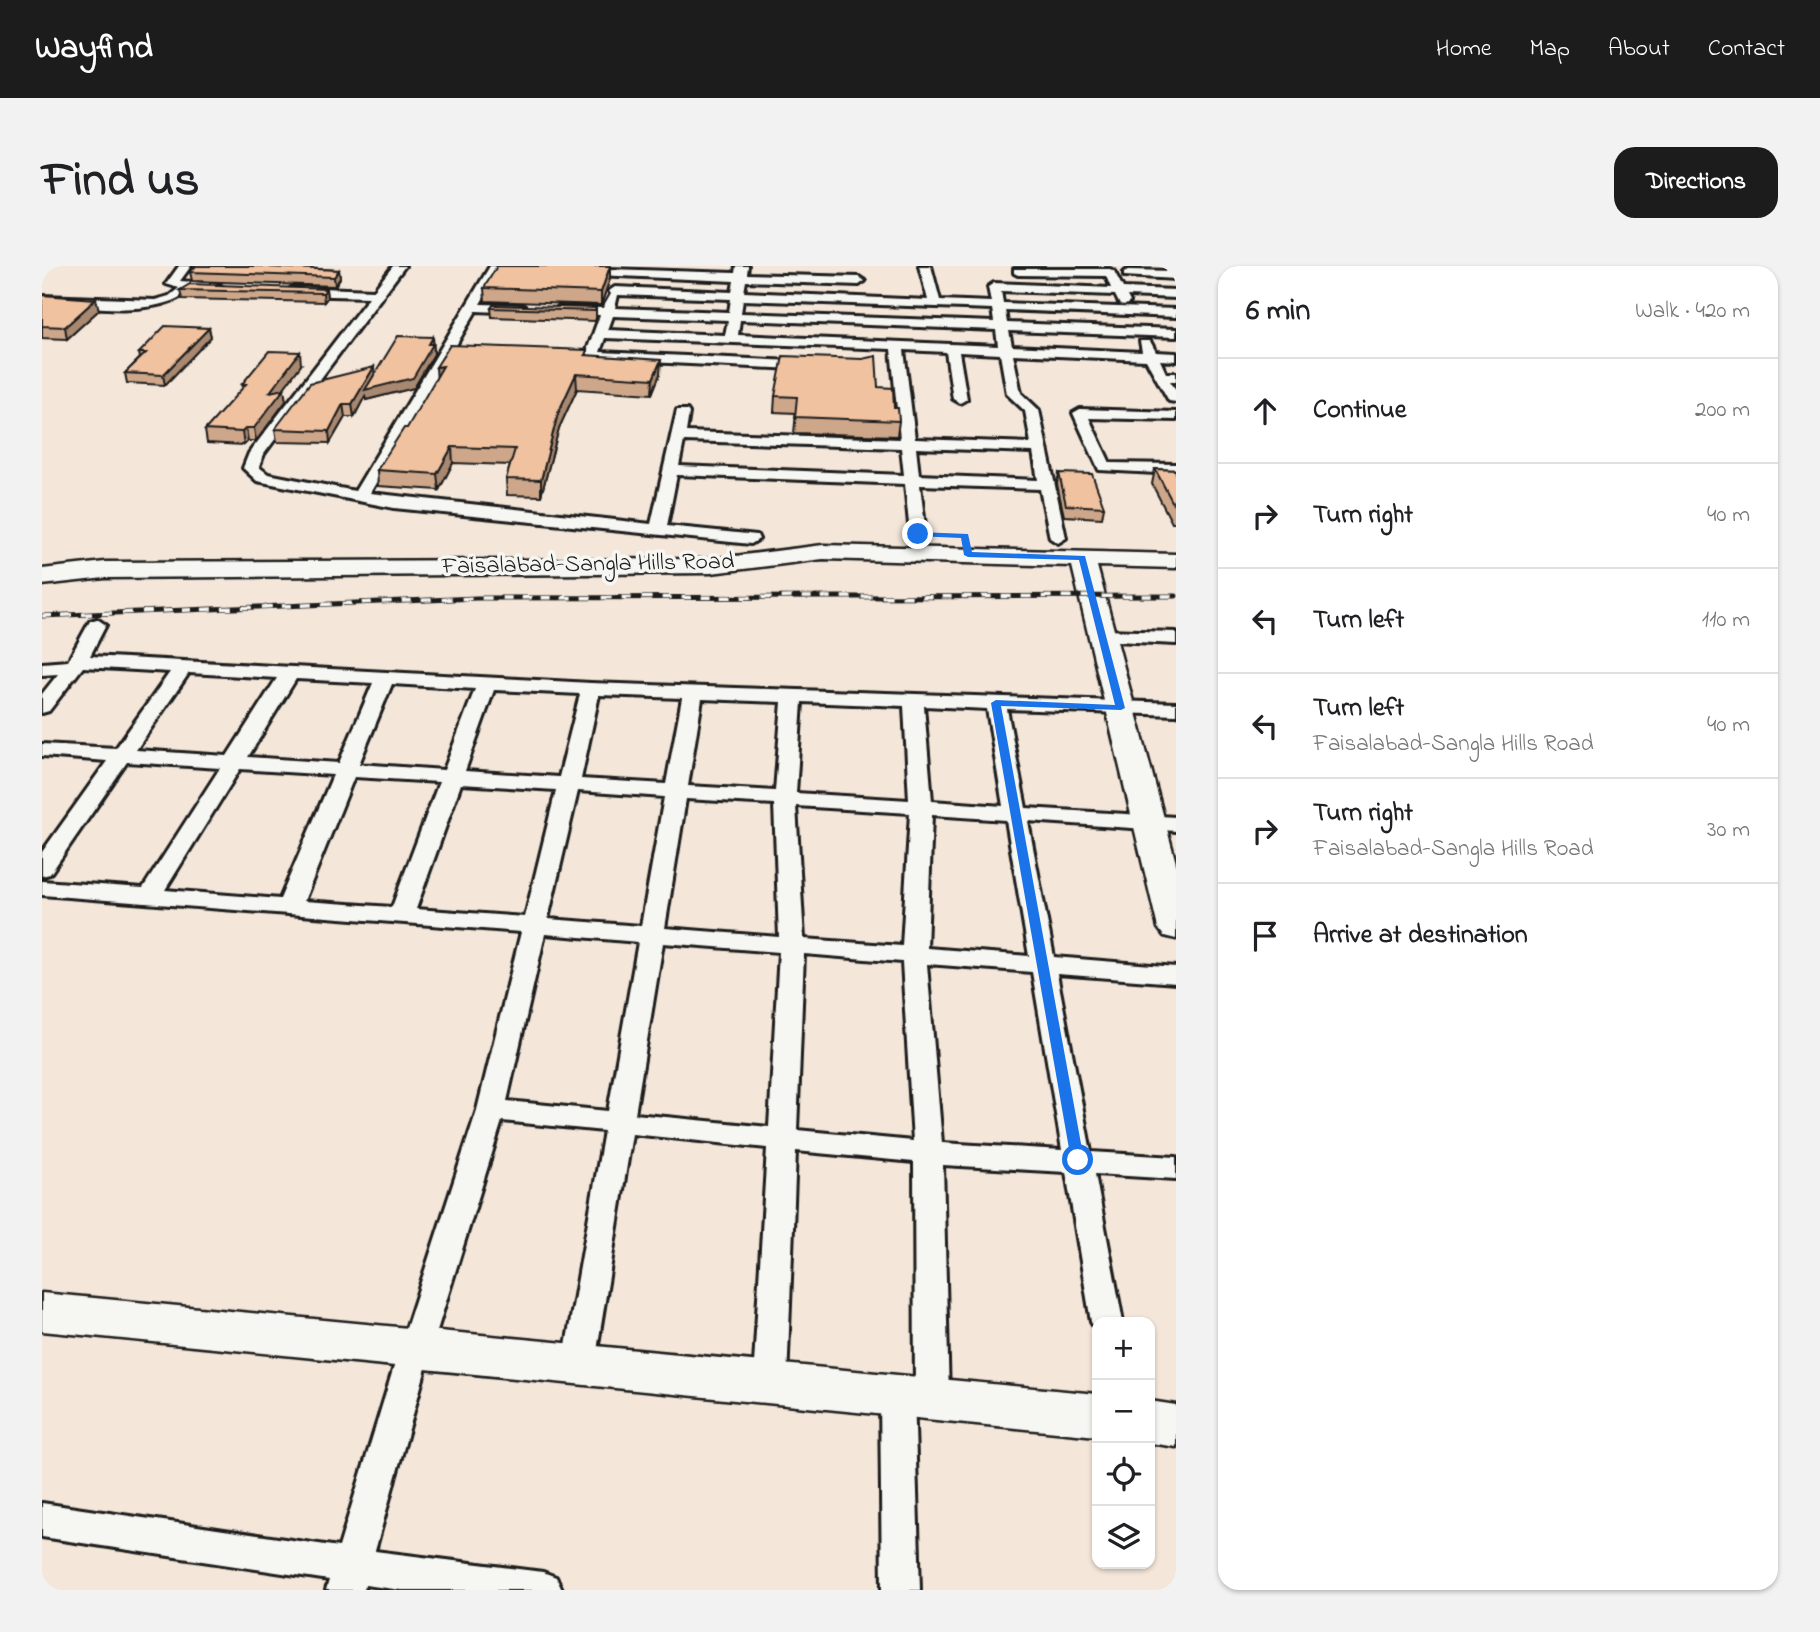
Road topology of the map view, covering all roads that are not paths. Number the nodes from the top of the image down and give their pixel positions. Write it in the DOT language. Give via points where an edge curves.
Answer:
graph roads {
  1 [pos="185,266"];
  2 [pos="399,266"];
  3 [pos="925,266"];
  4 [pos="500,268"];
  5 [pos="622,270"];
  6 [pos="565,271"];
  7 [pos="1018,271"];
  8 [pos="741,272"];
  9 [pos="1128,274"];
  10 [pos="1176,275"];
  11 [pos="859,281"];
  12 [pos="188,286"];
  13 [pos="235,288"];
  14 [pos="274,290"];
  15 [pos="615,291"];
  16 [pos="1118,292"];
  17 [pos="1176,293"];
  18 [pos="380,294"];
  19 [pos="737,296"];
  20 [pos="42,300"];
  21 [pos="935,304"];
  22 [pos="998,306"];
  23 [pos="474,307"];
  24 [pos="607,311"];
  25 [pos="1129,311"];
  26 [pos="1176,313"];
  27 [pos="734,317"];
  28 [pos="1003,328"];
  29 [pos="1137,331"];
  30 [pos="1176,333"];
  31 [pos="600,334"];
  32 [pos="731,339"];
  33 [pos="897,345"];
  34 [pos="952,347"];
  35 [pos="1007,349"];
  36 [pos="1153,356"];
  37 [pos="1176,357"];
  38 [pos="834,366"];
  39 [pos="1169,377"];
  40 [pos="1174,398"];
  41 [pos="960,400"];
  42 [pos="682,413"];
  43 [pos="1176,416"];
  44 [pos="677,436"];
  45 [pos="908,445"];
  46 [pos="1040,449"];
  47 [pos="1176,469"];
  48 [pos="670,470"];
  49 [pos="912,480"];
  50 [pos="1047,485"];
  51 [pos="360,496"];
  52 [pos="658,529"];
  53 [pos="918,534"];
  54 [pos="1058,538"];
  55 [pos="751,539"];
  56 [pos="1176,541"];
  57 [pos="967,545"];
  58 [pos="1082,557"];
  59 [pos="42,561"];
  60 [pos="1176,561"];
  61 [pos="42,577"];
  62 [pos="97,625"];
  63 [pos="1102,636"];
  64 [pos="1176,638"];
  65 [pos="75,664"];
  66 [pos="183,667"];
  67 [pos="42,669"];
  68 [pos="290,673"];
  69 [pos="385,678"];
  70 [pos="487,683"];
  71 [pos="591,689"];
  72 [pos="693,692"];
  73 [pos="792,695"];
  74 [pos="914,701"];
  75 [pos="996,703"];
  76 [pos="42,707"];
  77 [pos="1121,708"];
  78 [pos="1176,709"];
  79 [pos="42,750"];
  80 [pos="122,755"];
  81 [pos="233,762"];
  82 [pos="347,769"];
  83 [pos="453,776"];
  84 [pos="570,784"];
  85 [pos="676,791"];
  86 [pos="785,798"];
  87 [pos="921,808"];
  88 [pos="1016,814"];
  89 [pos="1163,823"];
  90 [pos="42,869"];
  91 [pos="1171,885"];
  92 [pos="42,888"];
  93 [pos="149,897"];
  94 [pos="289,907"];
  95 [pos="401,916"];
  96 [pos="537,926"];
  97 [pos="1176,928"];
  98 [pos="651,935"];
  99 [pos="792,944"];
  100 [pos="914,954"];
  101 [pos="1043,965"];
  102 [pos="1176,975"];
  103 [pos="491,1110"];
  104 [pos="620,1121"];
  105 [pos="782,1141"];
  106 [pos="928,1153"];
  107 [pos="1078,1160"];
  108 [pos="1176,1168"];
  109 [pos="42,1312"];
  110 [pos="1106,1317"];
  111 [pos="415,1350"];
  112 [pos="579,1363"];
  113 [pos="770,1381"];
  114 [pos="915,1396"];
  115 [pos="1092,1414"];
  116 [pos="1155,1423"];
  117 [pos="1176,1426"];
  118 [pos="42,1520"];
  119 [pos="347,1578"];
  120 [pos="543,1590"];
  121 [pos="901,1590"];
  1 -- 12 [label="street" via="172,284"];
  2 -- 18 [label="street"];
  3 -- 21 [label="street"];
  4 -- 23 [label="street"];
  5 -- 6 [label="street"];
  5 -- 8 [label="street"];
  5 -- 15 [label="street"];
  7 -- 16 [label="street" via="1110,273"];
  8 -- 11 [label="street"];
  8 -- 19 [label="street"];
  9 -- 10 [label="street"];
  12 -- 13 [label="street"];
  12 -- 20 [label="street" via="173,299 156,304"];
  14 -- 18 [label="street"];
  15 -- 19 [label="street"];
  15 -- 24 [label="street"];
  16 -- 17 [label="street"];
  16 -- 22 [label="street" via="994,287"];
  16 -- 25 [label="street"];
  18 -- 51 [label="street" via="257,453 251,468 263,478"];
  19 -- 21 [label="street"];
  19 -- 27 [label="street"];
  21 -- 22 [label="street"];
  22 -- 25 [label="street"];
  22 -- 28 [label="street"];
  23 -- 24 [label="street"];
  23 -- 51 [label="street" via="454,352"];
  24 -- 27 [label="street"];
  24 -- 31 [label="street"];
  25 -- 26 [label="street"];
  25 -- 29 [label="street"];
  27 -- 28 [label="street"];
  27 -- 32 [label="street"];
  28 -- 29 [label="street"];
  28 -- 35 [label="street"];
  29 -- 30 [label="street"];
  29 -- 36 [label="street"];
  31 -- 32 [label="street"];
  31 -- 38 [label="street" via="585,356"];
  32 -- 33 [label="street"];
  33 -- 34 [label="street"];
  33 -- 45 [label="street"];
  34 -- 35 [label="street"];
  34 -- 41 [label="street"];
  35 -- 36 [label="street"];
  35 -- 46 [label="street" via="1014,394 1032,410"];
  36 -- 37 [label="street"];
  36 -- 39 [label="street"];
  39 -- 40 [label="street"];
  42 -- 44 [label="street"];
  43 -- 47 [label="street" via="1080,413 1104,467"];
  44 -- 45 [label="street"];
  44 -- 48 [label="street"];
  45 -- 46 [label="street"];
  45 -- 49 [label="street"];
  46 -- 50 [label="street"];
  48 -- 49 [label="street"];
  48 -- 52 [label="street"];
  49 -- 50 [label="street"];
  49 -- 53 [label="street"];
  50 -- 54 [label="street"];
  51 -- 52 [label="street"];
  52 -- 55 [label="street"];
  53 -- 55 [label="main road, Faisalabad-Sangla Hills Road" via="814,531"];
  53 -- 57 [label="main road, Faisalabad-Sangla Hills Road"];
  54 -- 56 [label="main road, Faisalabad-Sangla Hills Road"];
  54 -- 57 [label="main road, Faisalabad-Sangla Hills Road"];
  55 -- 59 [label="main road, Faisalabad-Sangla Hills Road" via="692,546 395,548"];
  57 -- 58 [label="main road, Faisalabad-Sangla Hills Road"];
  57 -- 61 [label="main road, Faisalabad-Sangla Hills Road" via="822,552 711,565 105,570"];
  58 -- 60 [label="main road, Faisalabad-Sangla Hills Road"];
  58 -- 63 [label="main road"];
  62 -- 65 [label="street"];
  63 -- 64 [label="street"];
  63 -- 77 [label="main road"];
  65 -- 66 [label="street"];
  65 -- 67 [label="street"];
  65 -- 76 [label="street"];
  66 -- 68 [label="street"];
  66 -- 80 [label="street"];
  68 -- 69 [label="street"];
  68 -- 81 [label="street"];
  69 -- 70 [label="street"];
  69 -- 82 [label="street"];
  70 -- 71 [label="street"];
  70 -- 83 [label="street"];
  71 -- 72 [label="street"];
  71 -- 84 [label="street"];
  72 -- 73 [label="street"];
  72 -- 85 [label="street"];
  73 -- 74 [label="street"];
  73 -- 86 [label="street"];
  74 -- 75 [label="street"];
  74 -- 87 [label="street"];
  75 -- 77 [label="street"];
  75 -- 88 [label="street"];
  77 -- 78 [label="street"];
  77 -- 89 [label="main road"];
  79 -- 80 [label="street"];
  80 -- 81 [label="street"];
  80 -- 90 [label="street"];
  81 -- 82 [label="street"];
  81 -- 93 [label="street"];
  82 -- 83 [label="street"];
  82 -- 94 [label="street"];
  83 -- 84 [label="street"];
  83 -- 95 [label="street"];
  84 -- 85 [label="street"];
  84 -- 96 [label="street"];
  85 -- 86 [label="street"];
  85 -- 98 [label="street"];
  86 -- 87 [label="street"];
  86 -- 99 [label="street"];
  87 -- 88 [label="street"];
  87 -- 100 [label="street"];
  88 -- 89 [label="street"];
  88 -- 101 [label="street"];
  89 -- 91 [label="main road"];
  91 -- 97 [label="main road"];
  92 -- 93 [label="street"];
  93 -- 94 [label="street"];
  94 -- 95 [label="street"];
  95 -- 96 [label="street"];
  96 -- 98 [label="street"];
  96 -- 103 [label="street"];
  98 -- 99 [label="street"];
  98 -- 104 [label="street"];
  99 -- 100 [label="street"];
  99 -- 105 [label="street"];
  100 -- 101 [label="street"];
  100 -- 106 [label="street"];
  101 -- 102 [label="street"];
  101 -- 107 [label="street"];
  103 -- 104 [label="street"];
  103 -- 111 [label="street"];
  104 -- 105 [label="street"];
  104 -- 112 [label="street"];
  105 -- 106 [label="street"];
  105 -- 113 [label="street"];
  106 -- 107 [label="street"];
  106 -- 114 [label="street"];
  107 -- 108 [label="street"];
  107 -- 110 [label="street"];
  109 -- 111 [label="main road"];
  111 -- 112 [label="main road"];
  111 -- 119 [label="street"];
  112 -- 113 [label="main road"];
  113 -- 114 [label="main road"];
  114 -- 115 [label="main road"];
  114 -- 121 [label="street"];
  116 -- 117 [label="main road"];
  118 -- 119 [label="street"];
  119 -- 120 [label="street"];
}
